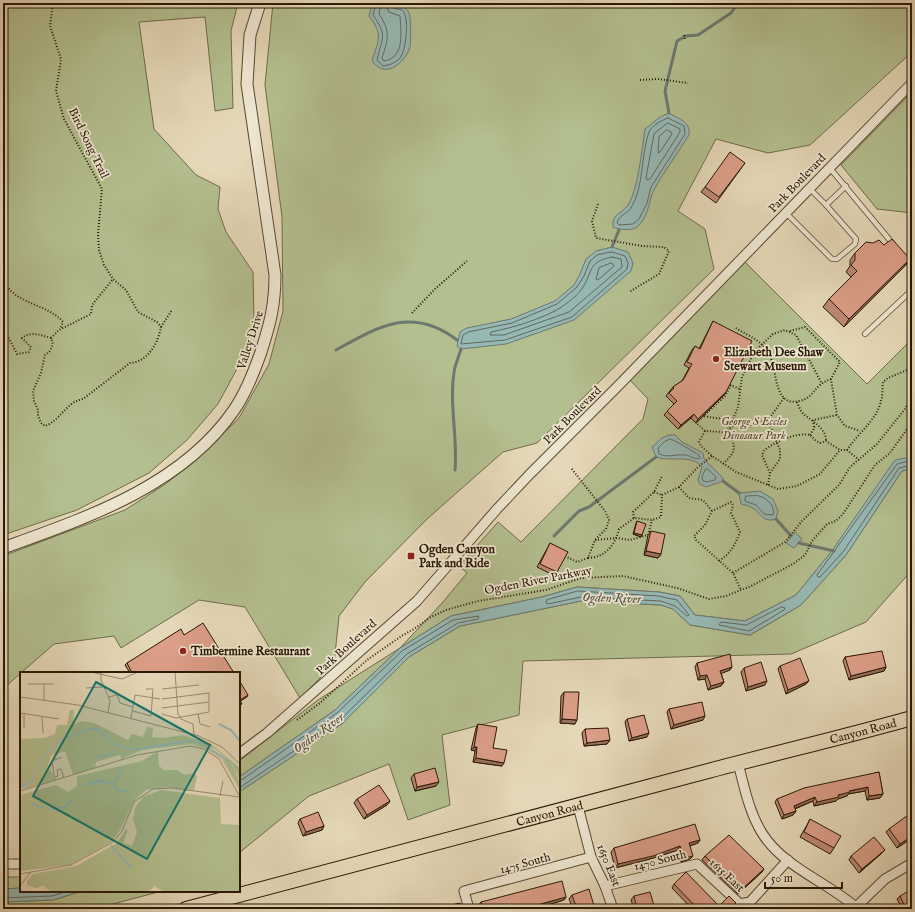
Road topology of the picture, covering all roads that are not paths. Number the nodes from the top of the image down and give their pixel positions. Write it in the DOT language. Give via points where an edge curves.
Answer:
graph roads {
  1 [pos="260,3"];
  2 [pos="912,83"];
  3 [pos="829,167"];
  4 [pos="846,186"];
  5 [pos="809,188"];
  6 [pos="826,205"];
  7 [pos="785,212"];
  8 [pos="896,248"];
  9 [pos="902,254"];
  10 [pos="912,265"];
  11 [pos="912,290"];
  12 [pos="865,334"];
  13 [pos="3,548"];
  14 [pos="912,718"];
  15 [pos="240,753"];
  16 [pos="738,763"];
  17 [pos="578,806"];
  18 [pos="591,857"];
  19 [pos="788,860"];
  20 [pos="912,863"];
  21 [pos="3,864"];
  22 [pos="20,864"];
  23 [pos="697,864"];
  24 [pos="605,886"];
  25 [pos="857,908"];
  26 [pos="186,909"];
  27 [pos="469,909"];
  28 [pos="613,909"];
  1 -- 13 [label="street, Valley Drive" via="250,35 247,84 275,275 275,295 269,326 255,371 234,410 204,446 164,476 123,501 88,518"];
  2 -- 3 [label="street, Park Boulevard"];
  3 -- 4 [label="lane"];
  3 -- 5 [label="street, Park Boulevard"];
  4 -- 6 [label="lane"];
  4 -- 8 [label="lane"];
  5 -- 6 [label="lane"];
  5 -- 7 [label="street, Park Boulevard"];
  6 -- 7 [label="lane" via="856,239 855,244 837,259 832,259"];
  7 -- 15 [label="street, Park Boulevard" via="496,509 417,601 295,709"];
  9 -- 10 [label="lane"];
  11 -- 12 [label="lane"];
  14 -- 16 [label="main road, Canyon Road"];
  16 -- 17 [label="main road, Canyon Road"];
  16 -- 19 [label="street" via="753,815 769,843"];
  17 -- 18 [label="street, 1650 East"];
  17 -- 26 [label="main road, Canyon Road"];
  18 -- 24 [label="street, 1650 East"];
  18 -- 27 [label="street, 1475 South" via="464,891"];
  19 -- 23 [label="street, 1615 East" via="750,902 740,904"];
  19 -- 25 [label="street"];
  20 -- 25 [label="street" via="885,879"];
  21 -- 22 [label="street"];
  23 -- 24 [label="street, 1470 South"];
  24 -- 28 [label="street, 1650 East"];
}
